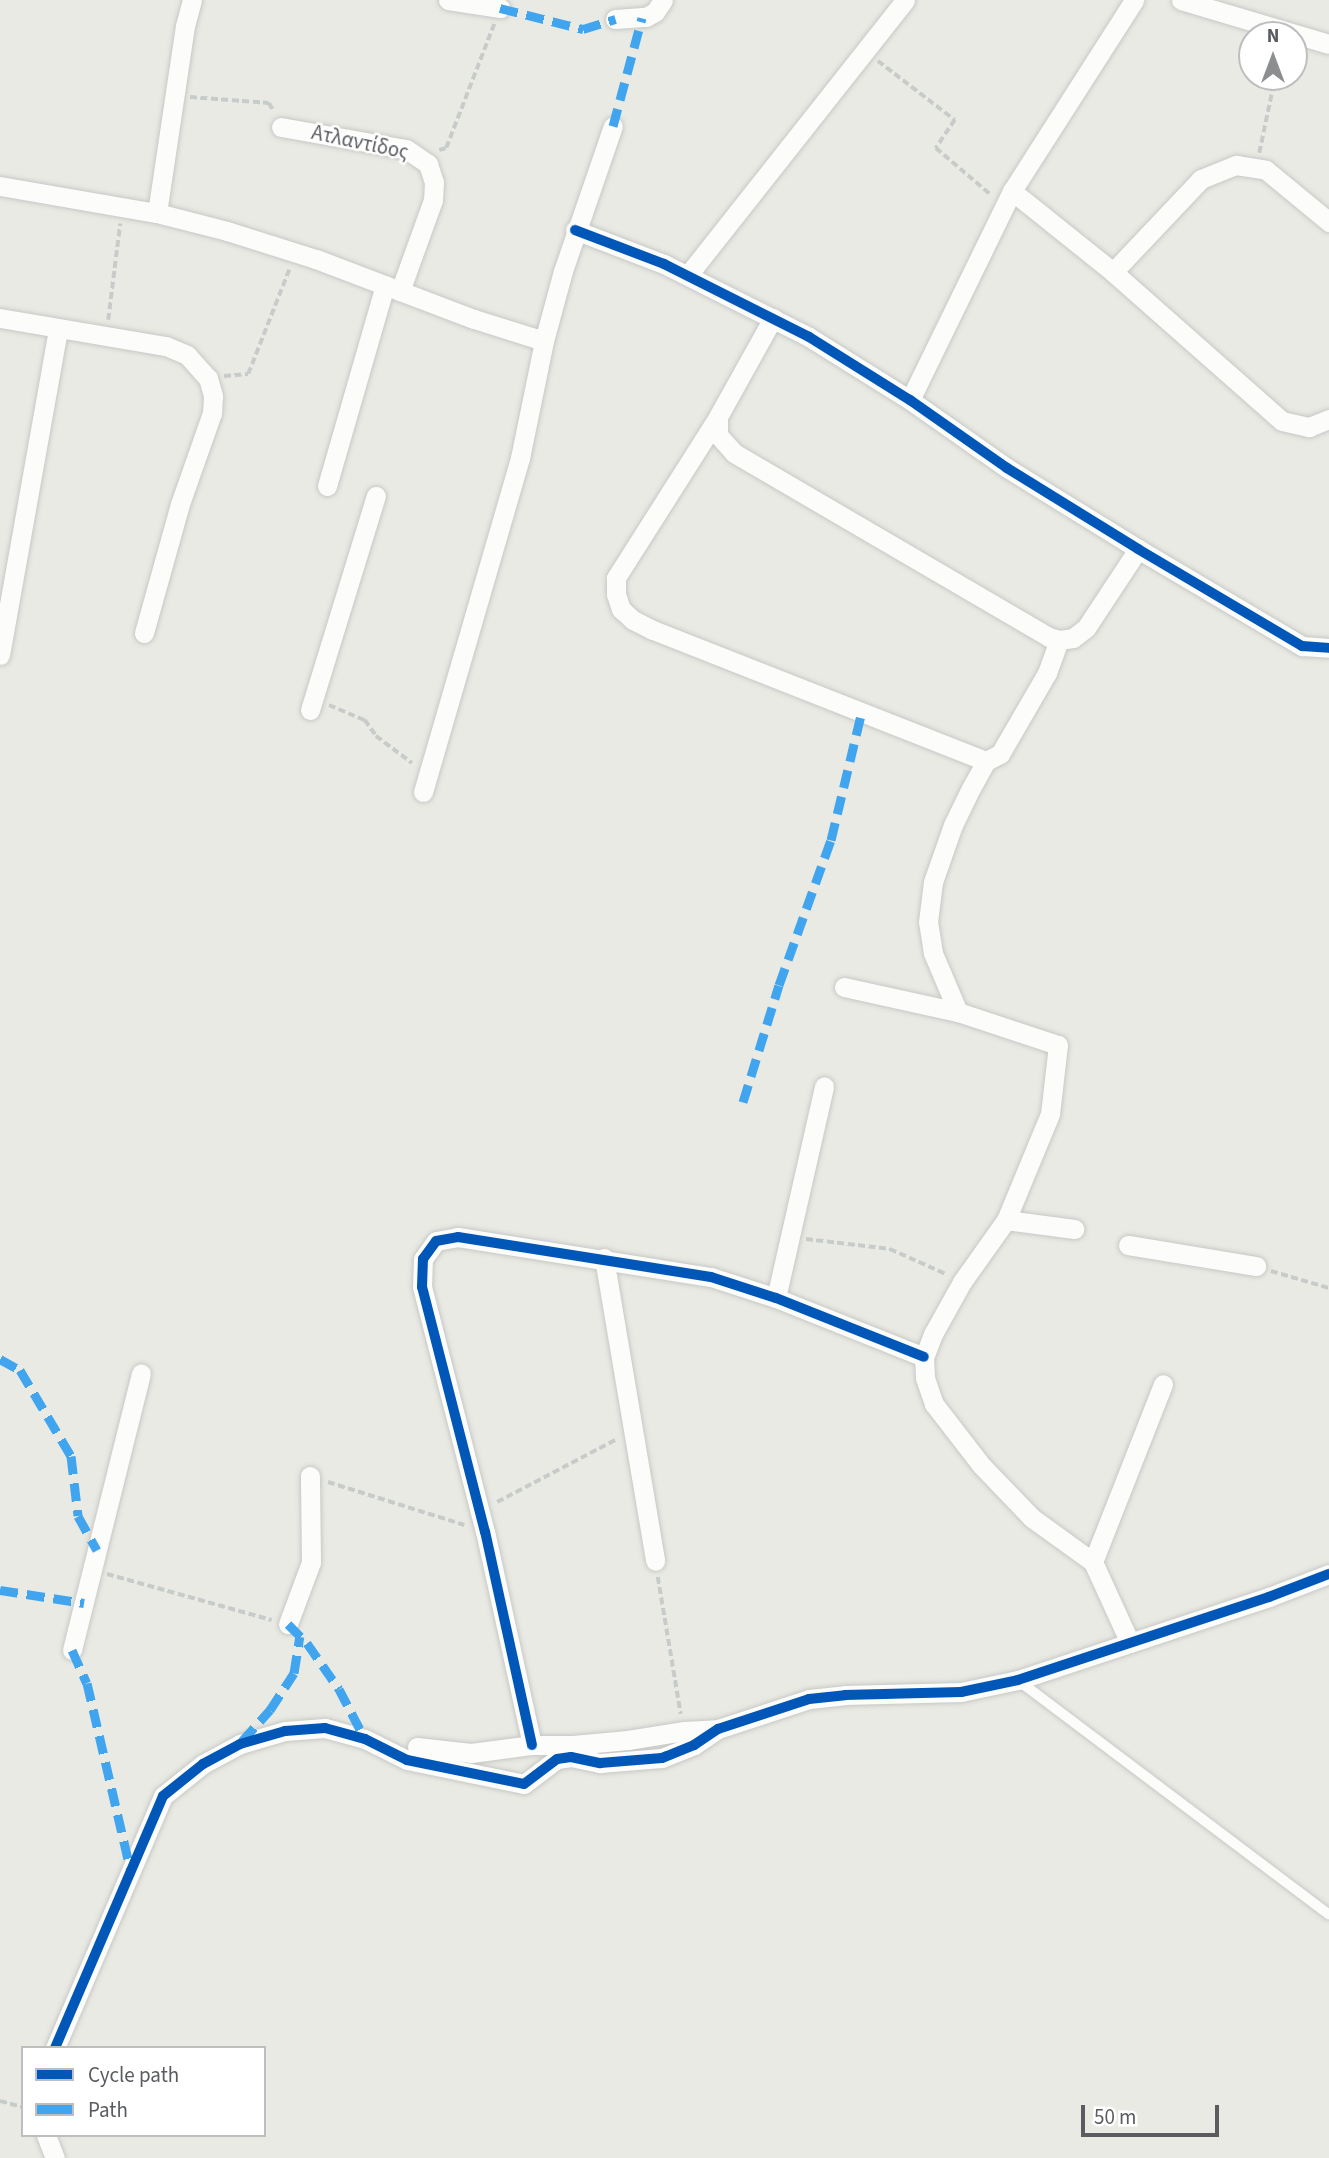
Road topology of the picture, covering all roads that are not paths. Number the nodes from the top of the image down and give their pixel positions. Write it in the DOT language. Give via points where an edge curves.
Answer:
graph roads {
  1 [pos="192,0"];
  2 [pos="448,0"];
  3 [pos="663,0"];
  4 [pos="905,0"];
  5 [pos="1134,0"];
  6 [pos="1181,0"];
  7 [pos="500,8"];
  8 [pos="615,19"];
  9 [pos="1329,44"];
  10 [pos="613,126"];
  11 [pos="281,127"];
  12 [pos="0,186"];
  13 [pos="1008,199"];
  14 [pos="157,213"];
  15 [pos="1329,222"];
  16 [pos="575,230"];
  17 [pos="1113,272"];
  18 [pos="688,275"];
  19 [pos="393,288"];
  20 [pos="0,318"];
  21 [pos="773,318"];
  22 [pos="58,328"];
  23 [pos="544,341"];
  24 [pos="910,400"];
  25 [pos="718,417"];
  26 [pos="1329,419"];
  27 [pos="327,486"];
  28 [pos="376,496"];
  29 [pos="1139,549"];
  30 [pos="145,633"];
  31 [pos="1059,640"];
  32 [pos="1329,648"];
  33 [pos="0,655"];
  34 [pos="311,704"];
  35 [pos="986,761"];
  36 [pos="426,783"];
  37 [pos="844,987"];
  38 [pos="958,1012"];
  39 [pos="824,1086"];
  40 [pos="1006,1220"];
  41 [pos="1074,1229"];
  42 [pos="1128,1245"];
  43 [pos="604,1258"];
  44 [pos="1256,1266"];
  45 [pos="776,1298"];
  46 [pos="924,1357"];
  47 [pos="141,1373"];
  48 [pos="1163,1384"];
  49 [pos="310,1476"];
  50 [pos="655,1561"];
  51 [pos="1093,1562"];
  52 [pos="1329,1574"];
  53 [pos="288,1624"];
  54 [pos="1130,1643"];
  55 [pos="72,1650"];
  56 [pos="1018,1680"];
  57 [pos="718,1729"];
  58 [pos="532,1745"];
  59 [pos="417,1747"];
  60 [pos="572,1751"];
  61 [pos="1329,1915"];
  62 [pos="56,2046"];
  63 [pos="47,2137"];
  64 [pos="55,2158"];
  1 -- 14 [label="street"];
  2 -- 7 [label="street"];
  3 -- 8 [label="street" via="646,17"];
  4 -- 18 [label="street"];
  5 -- 13 [label="street"];
  6 -- 9 [label="street"];
  10 -- 16 [label="street"];
  11 -- 19 [label="street, Ατλαντίδος" via="396,146 421,157 432,174 435,191"];
  12 -- 14 [label="street"];
  13 -- 17 [label="street"];
  13 -- 24 [label="street"];
  14 -- 19 [label="street" via="296,253"];
  15 -- 17 [label="street" via="1266,170 1236,165 1201,179"];
  16 -- 18 [label="street"];
  16 -- 23 [label="street"];
  17 -- 26 [label="street" via="1282,421 1309,427"];
  18 -- 21 [label="street"];
  19 -- 23 [label="street"];
  19 -- 27 [label="street, Ατλαντίδος"];
  20 -- 22 [label="street"];
  21 -- 24 [label="street"];
  21 -- 25 [label="street"];
  22 -- 30 [label="street" via="178,350 196,362 214,397"];
  22 -- 33 [label="street"];
  23 -- 36 [label="street" via="520,458"];
  24 -- 29 [label="street" via="998,463"];
  25 -- 31 [label="street" via="718,435 734,453"];
  25 -- 35 [label="street" via="617,578 621,609 653,631"];
  28 -- 34 [label="street"];
  29 -- 31 [label="street" via="1086,628 1073,638"];
  29 -- 32 [label="street" via="1302,646"];
  31 -- 35 [label="street" via="1047,673 1000,754"];
  35 -- 38 [label="street" via="953,825 929,902 933,953"];
  37 -- 38 [label="street"];
  38 -- 40 [label="street" via="1058,1045 1050,1114"];
  39 -- 45 [label="street"];
  40 -- 41 [label="street"];
  40 -- 46 [label="street" via="962,1282"];
  42 -- 44 [label="street"];
  43 -- 45 [label="street" via="711,1277"];
  43 -- 50 [label="street"];
  43 -- 58 [label="street" via="458,1237 436,1241 423,1259 422,1287 480,1511"];
  45 -- 46 [label="street"];
  46 -- 51 [label="street" via="934,1404 982,1466 1032,1518"];
  47 -- 55 [label="street"];
  48 -- 51 [label="street"];
  49 -- 53 [label="street" via="311,1562"];
  51 -- 54 [label="street"];
  52 -- 54 [label="street"];
  54 -- 56 [label="street"];
  56 -- 57 [label="street" via="961,1692 809,1699"];
  56 -- 61 [label="lane"];
  57 -- 60 [label="street"];
  57 -- 60 [label="street" via="662,1758 600,1763"];
  58 -- 59 [label="street" via="471,1753"];
  58 -- 60 [label="street"];
  60 -- 62 [label="street" via="524,1784 407,1760 365,1739 325,1728 285,1731 240,1744 203,1764 163,1796"];
  63 -- 64 [label="street"];
}
